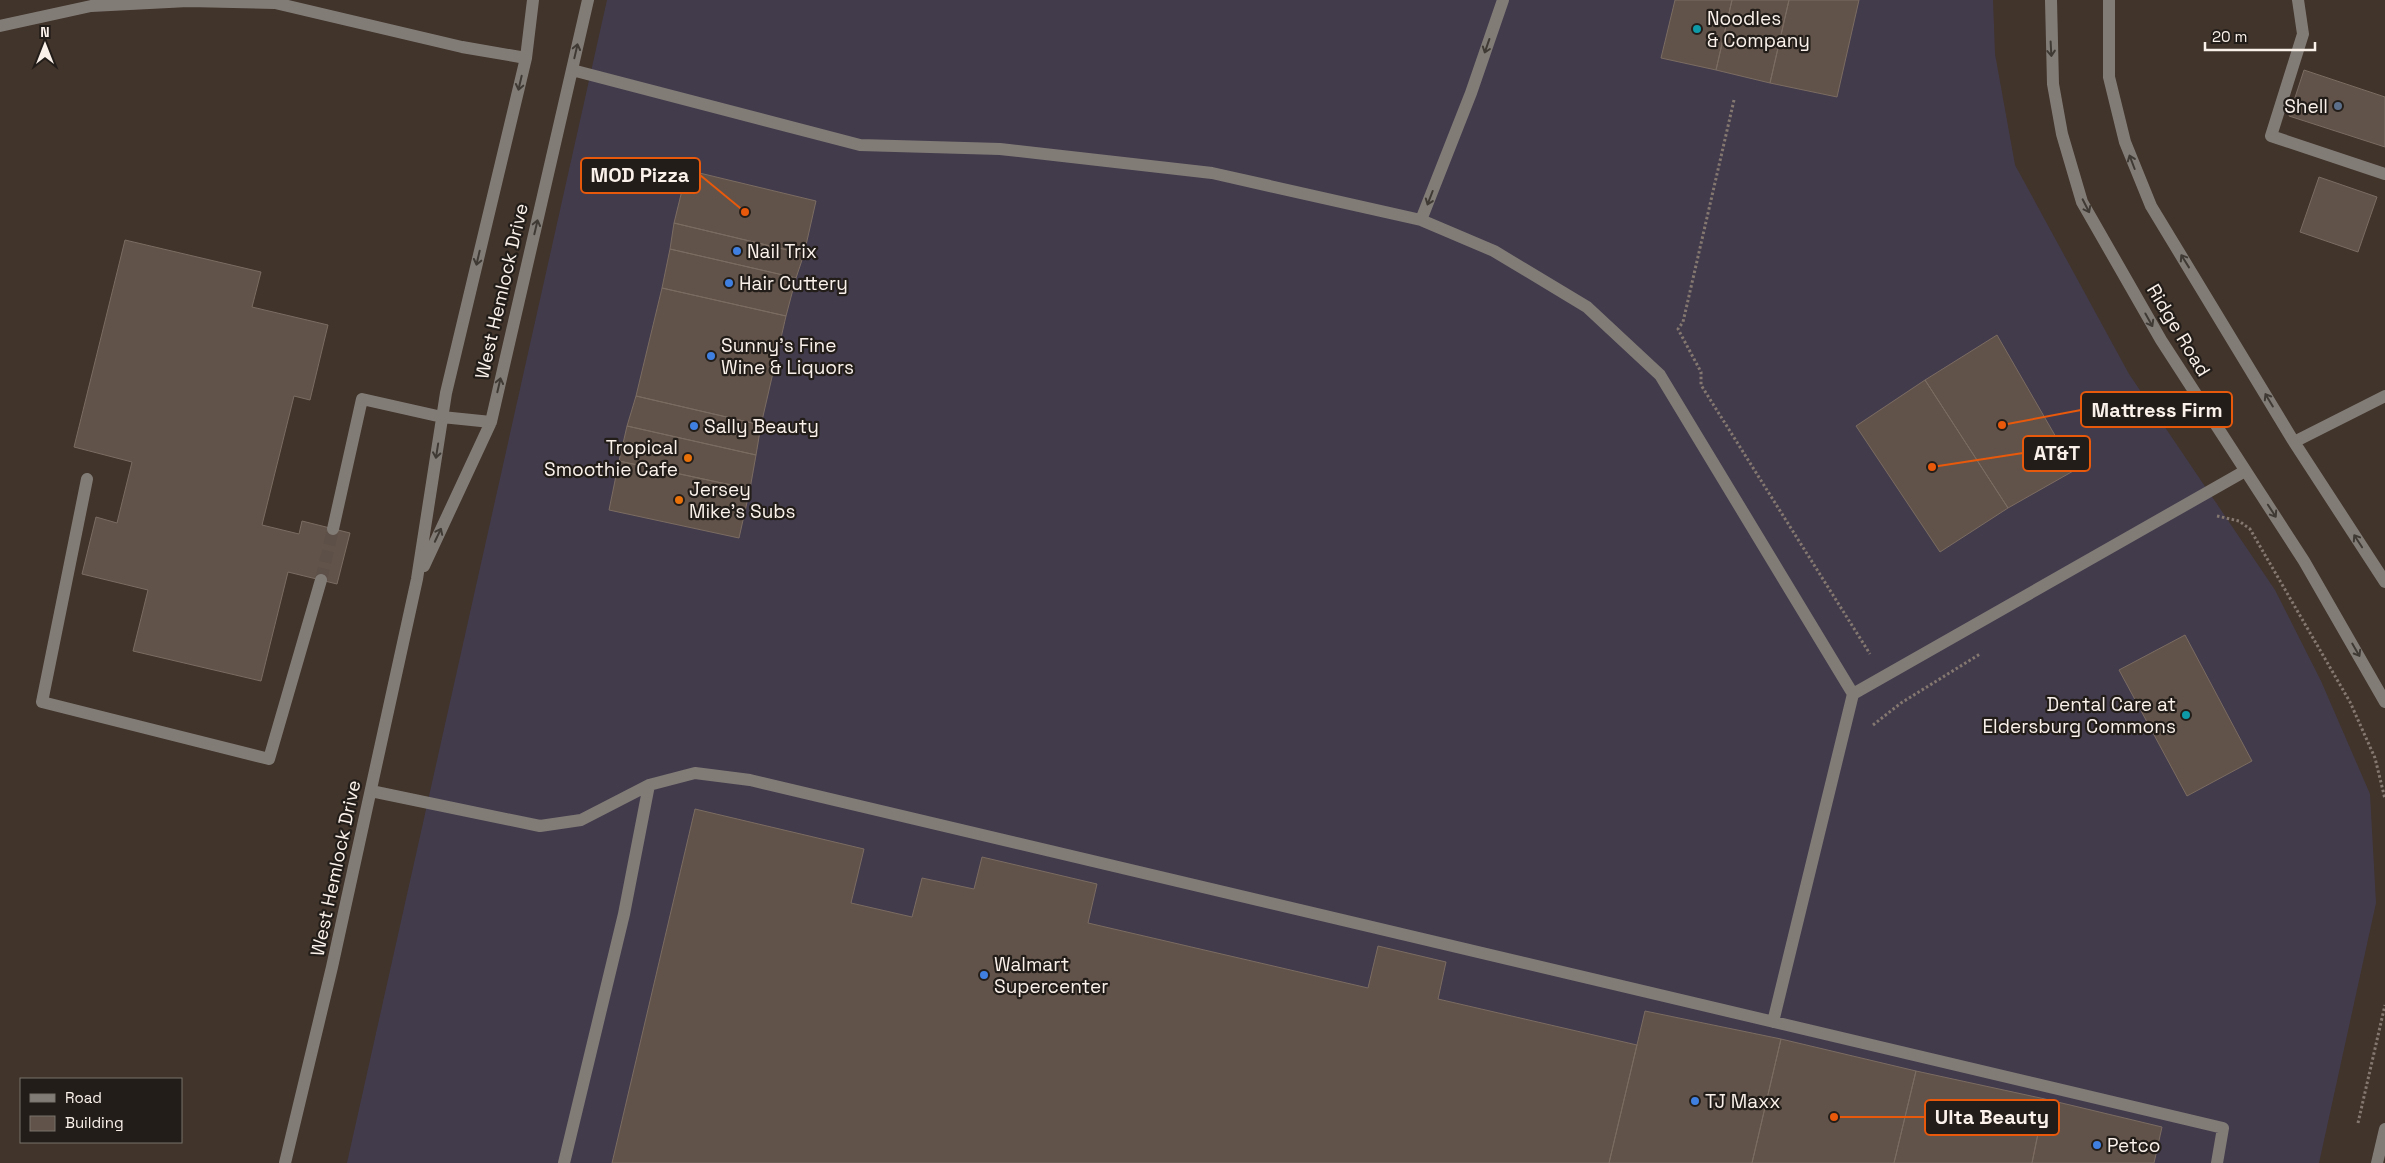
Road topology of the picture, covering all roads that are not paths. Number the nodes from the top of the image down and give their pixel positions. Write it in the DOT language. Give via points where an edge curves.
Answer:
graph roads {
  1 [pos="533,0"];
  2 [pos="588,0"];
  3 [pos="1502,0"];
  4 [pos="2051,0"];
  5 [pos="2109,0"];
  6 [pos="2298,0"];
  7 [pos="62,6"];
  8 [pos="0,26"];
  9 [pos="526,58"];
  10 [pos="572,70"];
  11 [pos="2385,174"];
  12 [pos="1422,220"];
  13 [pos="2385,396"];
  14 [pos="442,417"];
  15 [pos="491,422"];
  16 [pos="2294,442"];
  17 [pos="2245,471"];
  18 [pos="87,479"];
  19 [pos="333,529"];
  20 [pos="417,579"];
  21 [pos="321,580"];
  22 [pos="2385,582"];
  23 [pos="1853,694"];
  24 [pos="2385,702"];
  25 [pos="649,785"];
  26 [pos="371,791"];
  27 [pos="1773,1022"];
  28 [pos="2385,1130"];
  29 [pos="285,1163"];
  30 [pos="564,1163"];
  31 [pos="2217,1163"];
  32 [pos="2377,1163"];
  1 -- 9 [label="street, West Hemlock Drive"];
  10 -- 2 [label="street, West Hemlock Drive, one-way"];
  3 -- 12 [label="street, one-way" via="1471,93"];
  4 -- 17 [label="street, Ridge Road, one-way" via="2053,84 2062,134 2082,202 2160,340"];
  16 -- 5 [label="street, one-way" via="2151,206 2133,166 2109,77"];
  6 -- 11 [label="street" via="2302,34 2271,136"];
  7 -- 8 [label="street"];
  7 -- 9 [label="street" via="275,3 462,47"];
  9 -- 14 [label="street, West Hemlock Drive, one-way"];
  10 -- 12 [label="street" via="860,145 1000,149 1212,173"];
  15 -- 10 [label="street, West Hemlock Drive, one-way"];
  12 -- 23 [label="street" via="1494,251 1587,306 1660,375"];
  13 -- 16 [label="street"];
  14 -- 15 [label="street"];
  14 -- 19 [label="street" via="362,399"];
  14 -- 20 [label="street, West Hemlock Drive, one-way"];
  20 -- 15 [label="street, West Hemlock Drive, one-way"];
  22 -- 16 [label="street, one-way"];
  17 -- 23 [label="street"];
  17 -- 24 [label="street, Ridge Road, one-way" via="2304,561"];
  18 -- 21 [label="street" via="42,702 269,759"];
  20 -- 26 [label="street, West Hemlock Drive"];
  23 -- 27 [label="street"];
  25 -- 26 [label="street" via="581,820 540,826"];
  25 -- 27 [label="street" via="695,773 750,780"];
  25 -- 30 [label="street" via="624,914"];
  26 -- 29 [label="street, West Hemlock Drive"];
  27 -- 31 [label="street" via="2222,1128"];
  28 -- 32 [label="street"];
}
